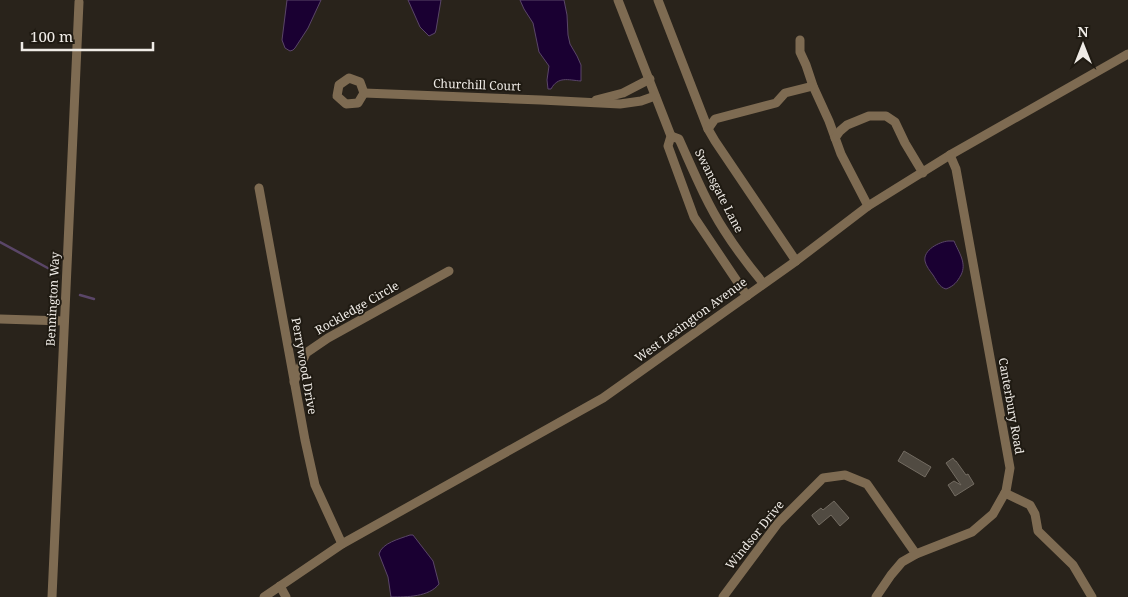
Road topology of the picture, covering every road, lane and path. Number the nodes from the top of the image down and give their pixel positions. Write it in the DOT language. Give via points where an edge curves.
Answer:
graph roads {
  1 [pos="618,0"];
  2 [pos="658,0"];
  3 [pos="79,2"];
  4 [pos="800,40"];
  5 [pos="1127,57"];
  6 [pos="650,79"];
  7 [pos="813,86"];
  8 [pos="364,93"];
  9 [pos="655,96"];
  10 [pos="589,102"];
  11 [pos="708,129"];
  12 [pos="671,136"];
  13 [pos="835,138"];
  14 [pos="950,156"];
  15 [pos="923,172"];
  16 [pos="259,188"];
  17 [pos="868,206"];
  18 [pos="796,261"];
  19 [pos="449,271"];
  20 [pos="762,284"];
  21 [pos="747,296"];
  22 [pos="0,319"];
  23 [pos="64,321"];
  24 [pos="294,383"];
  25 [pos="1005,493"];
  26 [pos="342,544"];
  27 [pos="916,554"];
  28 [pos="280,586"];
  29 [pos="52,597"];
  30 [pos="264,597"];
  31 [pos="286,597"];
  32 [pos="722,597"];
  33 [pos="876,597"];
  34 [pos="1092,597"];
  1 -- 6 [label="street, Swansgate Lane"];
  2 -- 11 [label="street"];
  3 -- 23 [label="street, Bennington Way"];
  4 -- 7 [label="street" via="800,52"];
  5 -- 14 [label="street, West Lexington Avenue"];
  6 -- 9 [label="street, Swansgate Lane"];
  6 -- 10 [label="street, Churchill Court" via="623,93"];
  7 -- 11 [label="street" via="785,93 776,103 715,119"];
  7 -- 13 [label="street"];
  8 -- 10 [label="street, Churchill Court"];
  9 -- 10 [label="street, Churchill Court" via="620,104"];
  9 -- 12 [label="street, Swansgate Lane"];
  11 -- 18 [label="street"];
  12 -- 20 [label="street, Swansgate Lane" via="679,139 723,229"];
  12 -- 21 [label="street, Swansgate Lane" via="668,146 694,217"];
  13 -- 15 [label="street" via="847,125 868,116 886,116 895,122"];
  13 -- 17 [label="street"];
  14 -- 15 [label="street, West Lexington Avenue"];
  14 -- 25 [label="street, Canterbury Road" via="956,169 1003,425 1010,468"];
  15 -- 17 [label="street, West Lexington Avenue"];
  16 -- 24 [label="street, Perrywood Drive"];
  17 -- 18 [label="street, West Lexington Avenue"];
  18 -- 20 [label="street, West Lexington Avenue"];
  19 -- 24 [label="street, Rockledge Circle" via="306,352"];
  20 -- 21 [label="street, West Lexington Avenue"];
  21 -- 26 [label="street, West Lexington Avenue" via="602,398"];
  22 -- 23 [label="street"];
  23 -- 29 [label="street, Bennington Way"];
  24 -- 26 [label="street, Perrywood Drive" via="315,485"];
  25 -- 27 [label="street, Canterbury Road" via="993,514 972,532"];
  25 -- 34 [label="street" via="1030,504 1038,531 1073,566"];
  26 -- 28 [label="street, West Lexington Avenue"];
  27 -- 32 [label="street, Windsor Drive" via="866,484 845,475 823,478 778,523"];
  27 -- 33 [label="street, Canterbury Road" via="902,562"];
  28 -- 30 [label="street, West Lexington Avenue"];
  28 -- 31 [label="street"];
}
